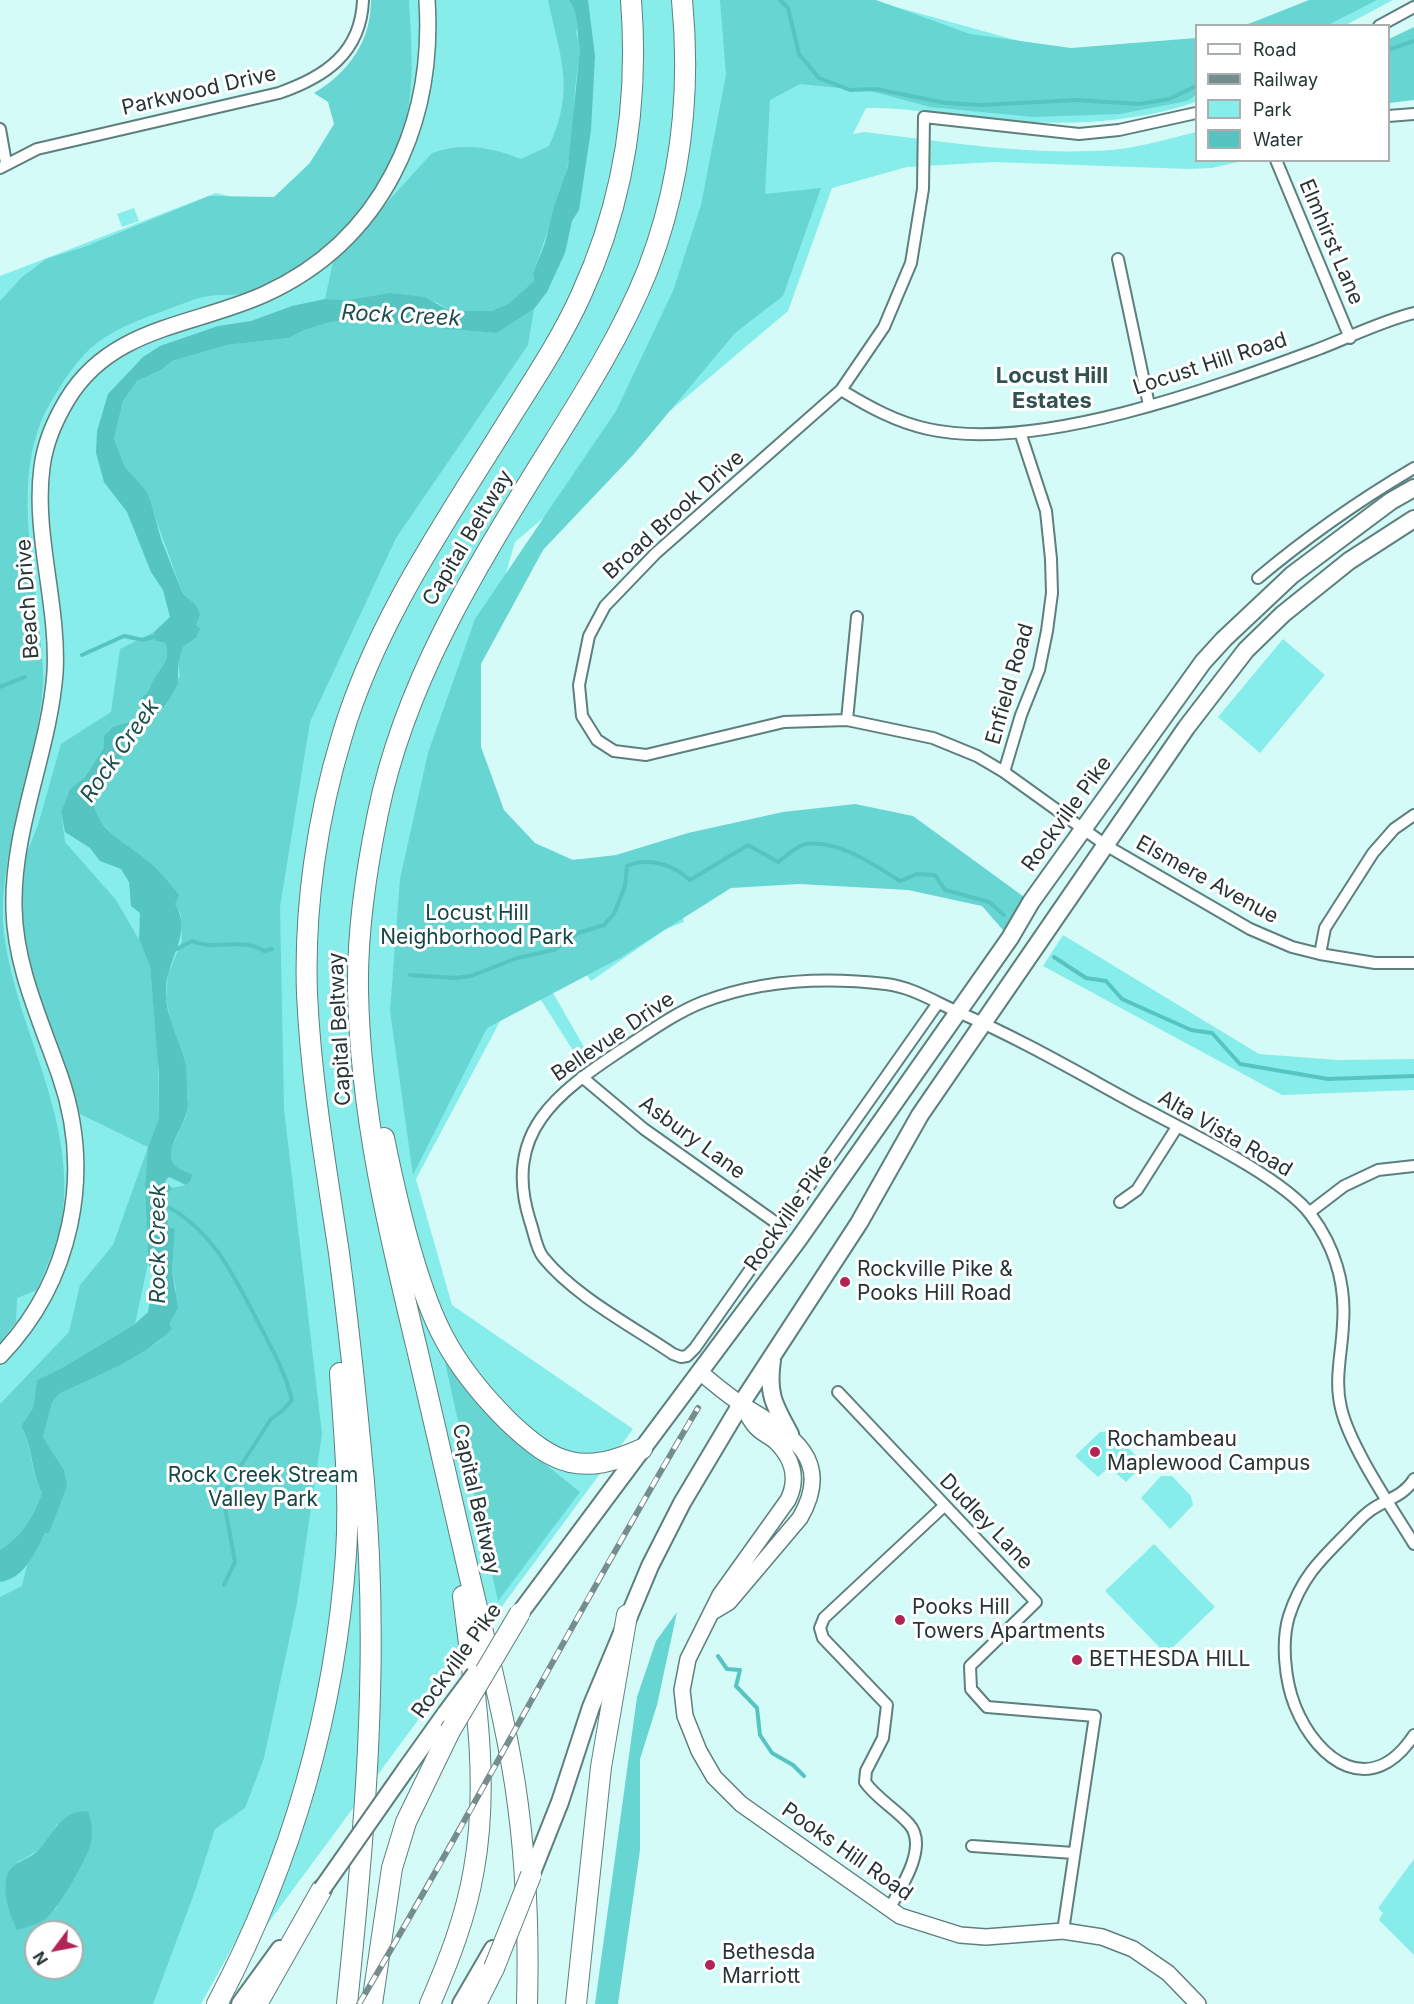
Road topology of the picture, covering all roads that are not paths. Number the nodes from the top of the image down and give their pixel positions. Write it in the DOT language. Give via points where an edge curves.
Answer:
graph roads {
  1 [pos="363,0"];
  2 [pos="427,0"];
  3 [pos="631,0"];
  4 [pos="681,0"];
  5 [pos="1414,7"];
  6 [pos="1383,24"];
  7 [pos="1195,113"];
  8 [pos="1414,114"];
  9 [pos="1390,116"];
  10 [pos="0,129"];
  11 [pos="1277,162"];
  12 [pos="3,165"];
  13 [pos="1118,259"];
  14 [pos="1414,313"];
  15 [pos="1350,338"];
  16 [pos="842,390"];
  17 [pos="1149,405"];
  18 [pos="1020,432"];
  19 [pos="1414,468"];
  20 [pos="1414,488"];
  21 [pos="1414,519"];
  22 [pos="1258,578"];
  23 [pos="857,617"];
  24 [pos="847,720"];
  25 [pos="1004,771"];
  26 [pos="1414,815"];
  27 [pos="1083,830"];
  28 [pos="1107,846"];
  29 [pos="1320,954"];
  30 [pos="1414,963"];
  31 [pos="358,986"];
  32 [pos="938,1003"];
  33 [pos="958,1012"];
  34 [pos="985,1023"];
  35 [pos="582,1077"];
  36 [pos="1177,1127"];
  37 [pos="1414,1166"];
  38 [pos="328,1178"];
  39 [pos="1120,1202"];
  40 [pos="1310,1212"];
  41 [pos="782,1227"];
  42 [pos="0,1356"];
  43 [pos="687,1356"];
  44 [pos="772,1359"];
  45 [pos="700,1372"];
  46 [pos="838,1392"];
  47 [pos="741,1404"];
  48 [pos="790,1434"];
  49 [pos="642,1449"];
  50 [pos="1414,1479"];
  51 [pos="452,1501"];
  52 [pos="1388,1501"];
  53 [pos="944,1506"];
  54 [pos="1414,1544"];
  55 [pos="714,1611"];
  56 [pos="520,1613"];
  57 [pos="627,1615"];
  58 [pos="448,1722"];
  59 [pos="1414,1735"];
  60 [pos="972,1846"];
  61 [pos="1074,1853"];
  62 [pos="531,1875"];
  63 [pos="322,1889"];
  64 [pos="889,1910"];
  65 [pos="1063,1931"];
  66 [pos="494,1959"];
  67 [pos="217,2004"];
  68 [pos="240,2004"];
  69 [pos="257,2004"];
  70 [pos="347,2004"];
  71 [pos="372,2004"];
  72 [pos="430,2004"];
  73 [pos="461,2004"];
  74 [pos="476,2004"];
  75 [pos="527,2004"];
  76 [pos="576,2004"];
  77 [pos="1198,2004"];
  1 -- 12 [label="street, Parkwood Drive" via="362,17 349,47 336,63 305,84 37,149"];
  2 -- 42 [label="street, Beach Drive" via="427,62 415,123 394,174 363,218 316,263 273,290 154,330 109,354 72,392 50,436 42,465 41,497 55,634 54,674 19,848 14,908 23,970 67,1098 75,1142 76,1180 72,1220 54,1276 36,1312"];
  3 -- 38 [label="highway, Capital Beltway" via="633,90 627,145 618,194 600,250 549,355 388,620 342,734 316,852 309,916 307,990"];
  4 -- 31 [label="highway, Capital Beltway" via="686,90 680,154 668,210 623,325 463,591 411,701 380,804 368,864"];
  5 -- 6 [label="street"];
  7 -- 16 [label="street, Broad Brook Drive" via="1119,130 1079,134 924,117 923,189 911,263 884,327"];
  8 -- 9 [label="street"];
  10 -- 12 [label="street"];
  11 -- 15 [label="street, Elmhirst Lane"];
  13 -- 17 [label="street"];
  14 -- 15 [label="street, Locust Hill Road"];
  15 -- 17 [label="street, Locust Hill Road" via="1227,384"];
  16 -- 18 [label="street, Locust Hill Road" via="885,416 929,429"];
  16 -- 24 [label="street, Broad Brook Drive" via="619,589 589,636 579,685 582,716 597,740 614,751 635,754 646,755 784,722"];
  17 -- 18 [label="street, Locust Hill Road"];
  18 -- 25 [label="street, Enfield Road" via="1046,511 1052,593 1039,669"];
  19 -- 22 [label="street" via="1310,534"];
  20 -- 27 [label="main road, Rockville Pike" via="1292,575 1224,639 1203,662"];
  21 -- 28 [label="main road" via="1349,561 1283,614 1246,650 1186,728"];
  23 -- 24 [label="street"];
  24 -- 25 [label="street, Broad Brook Drive" via="933,738"];
  25 -- 27 [label="street, Elsmere Avenue"];
  26 -- 29 [label="street" via="1394,829 1373,853 1325,928"];
  27 -- 28 [label="street, Elsmere Avenue"];
  27 -- 33 [label="main road, Rockville Pike"];
  28 -- 29 [label="street, Elsmere Avenue" via="1250,928 1292,947"];
  28 -- 34 [label="main road"];
  29 -- 30 [label="street, Elsmere Avenue" via="1376,963"];
  31 -- 49 [label="highway" via="377,1108 392,1174 430,1306 458,1363 521,1433 559,1459 596,1465 614,1462"];
  31 -- 51 [label="highway, Capital Beltway" via="360,1051 376,1167"];
  32 -- 33 [label="street, Bellevue Drive"];
  32 -- 35 [label="street, Bellevue Drive" via="889,984 815,980 758,987 702,1003 654,1029"];
  32 -- 41 [label="street, Rockville Pike"];
  33 -- 34 [label="street, Alta Vista Road"];
  33 -- 45 [label="main road, Rockville Pike"];
  34 -- 36 [label="street, Alta Vista Road"];
  34 -- 44 [label="main road" via="920,1115 859,1223"];
  35 -- 41 [label="street, Asbury Lane" via="644,1129"];
  35 -- 43 [label="street, Bellevue Drive" via="550,1104 526,1153 523,1198 541,1255 581,1292 673,1354"];
  36 -- 39 [label="street" via="1137,1190"];
  36 -- 40 [label="street, Alta Vista Road" via="1279,1185"];
  37 -- 40 [label="street" via="1378,1170 1344,1186"];
  38 -- 67 [label="highway" via="347,1504 337,1643 320,1736 283,1859"];
  38 -- 70 [label="highway, Capital Beltway" via="365,1488 370,1581 365,1786"];
  40 -- 52 [label="street, Alta Vista Road" via="1331,1248 1343,1289 1344,1324 1336,1374 1341,1410"];
  41 -- 43 [label="street, Rockville Pike"];
  44 -- 47 [label="main road"];
  44 -- 48 [label="main road" via="769,1390"];
  45 -- 47 [label="street, Pooks Hill Road"];
  45 -- 49 [label="main road, Rockville Pike"];
  46 -- 53 [label="street, Dudley Lane"];
  47 -- 48 [label="street, Pooks Hill Road"];
  47 -- 55 [label="street, Pooks Hill Road" via="756,1429 773,1440 791,1462 793,1490 720,1595"];
  47 -- 57 [label="main road" via="682,1503"];
  48 -- 55 [label="street, Pooks Hill Road" via="810,1468 812,1488 808,1504 729,1602"];
  49 -- 56 [label="main road, Rockville Pike"];
  50 -- 52 [label="street" via="1408,1490"];
  51 -- 72 [label="highway" via="477,1707 480,1816 462,1923"];
  51 -- 75 [label="highway, Capital Beltway" via="499,1698 515,1787 524,1866"];
  52 -- 54 [label="street, Alta Vista Road"];
  52 -- 59 [label="street" via="1371,1510 1314,1565 1300,1587 1288,1620 1285,1663 1294,1705 1310,1732 1346,1767 1380,1768 1403,1752"];
  53 -- 61 [label="street, Dudley Lane" via="1036,1602 970,1666 971,1689 987,1707 1095,1716"];
  53 -- 64 [label="street" via="824,1618 820,1628 823,1638 887,1705 883,1738 866,1771 865,1782 910,1825 916,1850"];
  55 -- 64 [label="street, Pooks Hill Road" via="688,1659 682,1690 685,1716 714,1777 741,1804"];
  56 -- 58 [label="highway, bridge"];
  57 -- 62 [label="main road"];
  57 -- 76 [label="highway" via="601,1767"];
  58 -- 63 [label="main road, Rockville Pike, bridge" via="406,1769"];
  58 -- 71 [label="highway" via="406,1822 392,1868"];
  60 -- 61 [label="street"];
  61 -- 65 [label="street, Dudley Lane"];
  62 -- 66 [label="highway, bridge"];
  63 -- 68 [label="main road, Rockville Pike"];
  63 -- 69 [label="highway"];
  64 -- 65 [label="street, Pooks Hill Road" via="913,1922 960,1935 986,1937"];
  65 -- 77 [label="street, Pooks Hill Road" via="1102,1937 1133,1949 1168,1973"];
  66 -- 73 [label="main road"];
  66 -- 74 [label="highway"];
}
